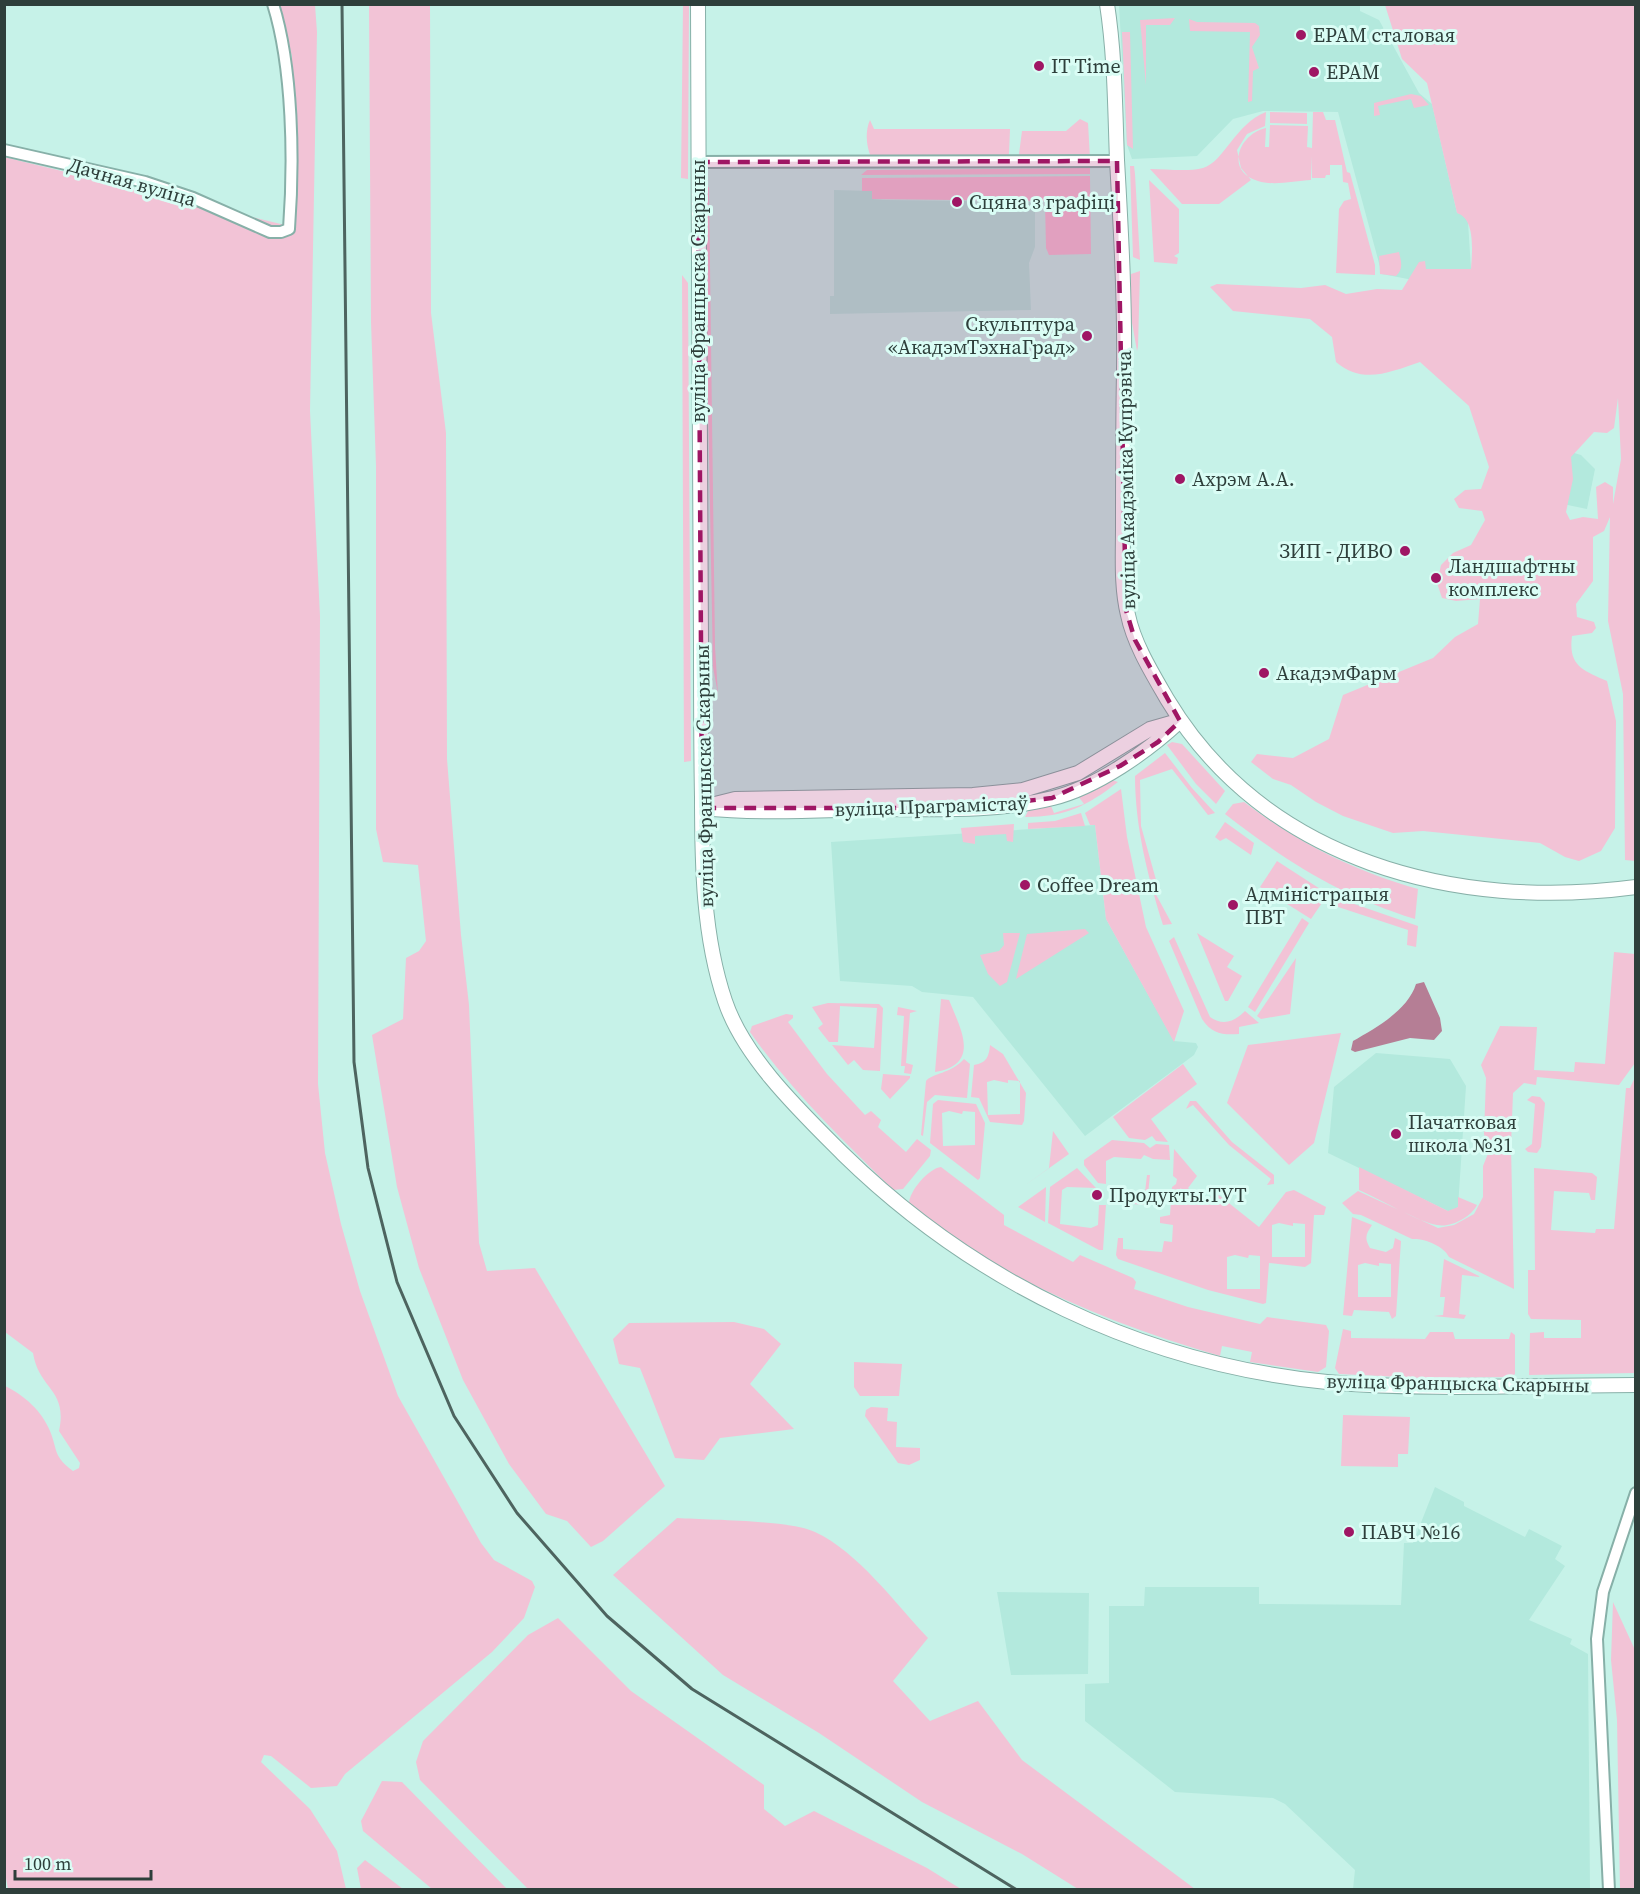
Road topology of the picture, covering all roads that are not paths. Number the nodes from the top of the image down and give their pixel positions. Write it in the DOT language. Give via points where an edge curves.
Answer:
graph roads {
  1 [pos="273,4"];
  2 [pos="698,4"];
  3 [pos="1107,4"];
  4 [pos="4,150"];
  5 [pos="1117,161"];
  6 [pos="698,162"];
  7 [pos="1180,721"];
  8 [pos="702,808"];
  9 [pos="1635,887"];
  10 [pos="1635,1385"];
  11 [pos="1635,1493"];
  12 [pos="1609,1890"];
  1 -- 4 [label="street, Дачная вуліца" via="286,76 289,229 270,232 145,182"];
  2 -- 6 [label="main road, вуліца Францыска Скарыны"];
  3 -- 5 [label="main road, вуліца Акадэміка Купрэвіча"];
  5 -- 6 [label="street"];
  5 -- 7 [label="main road, вуліца Акадэміка Купрэвіча" via="1124,326 1122,472 1126,610 1135,640"];
  6 -- 8 [label="main road, вуліца Францыска Скарыны"];
  7 -- 8 [label="main road, вуліца Праграмістаў" via="1150,729 1078,773 1023,790 973,795 735,799"];
  7 -- 9 [label="main road, вуліца Акадэміка Купрэвіча" via="1224,774 1275,816 1339,852 1372,865 1434,881 1513,891"];
  8 -- 10 [label="main road, вуліца Францыска Скарыны" via="705,896 713,957 735,1023 784,1093 820,1131 897,1205 969,1258 1051,1303 1132,1338 1236,1368 1329,1382 1392,1385"];
  11 -- 12 [label="street" via="1603,1592 1598,1639"];
}
